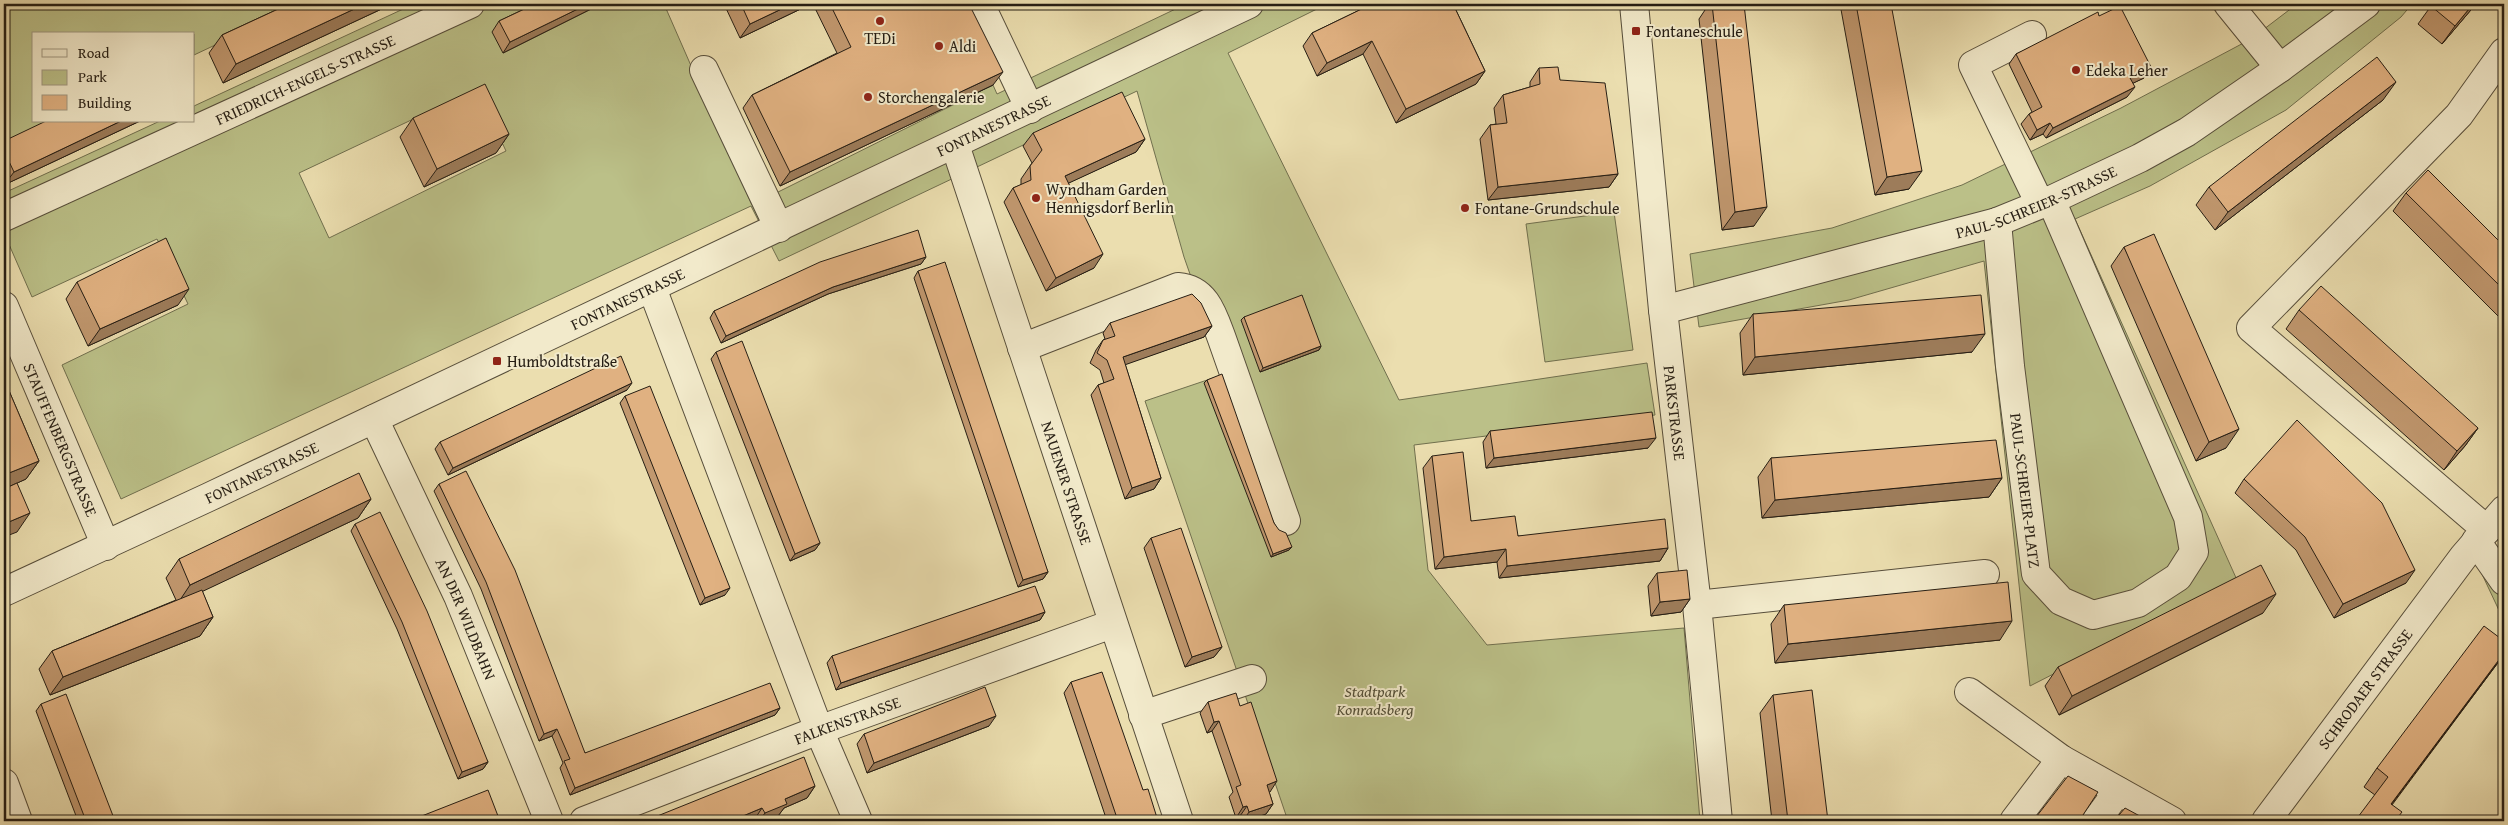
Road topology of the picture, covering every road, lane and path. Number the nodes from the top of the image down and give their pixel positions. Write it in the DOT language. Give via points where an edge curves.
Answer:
graph roads {
  1 [pos="470,4"];
  2 [pos="980,4"];
  3 [pos="1249,4"];
  4 [pos="1634,4"];
  5 [pos="2228,4"];
  6 [pos="2366,4"];
  7 [pos="2032,35"];
  8 [pos="2504,52"];
  9 [pos="2280,68"];
  10 [pos="704,70"];
  11 [pos="1030,109"];
  12 [pos="955,145"];
  13 [pos="2045,202"];
  14 [pos="4,218"];
  15 [pos="1997,222"];
  16 [pos="779,228"];
  17 [pos="652,288"];
  18 [pos="1663,310"];
  19 [pos="6,318"];
  20 [pos="1022,348"];
  21 [pos="374,419"];
  22 [pos="2504,510"];
  23 [pos="1286,521"];
  24 [pos="2476,542"];
  25 [pos="106,546"];
  26 [pos="1985,574"];
  27 [pos="2504,581"];
  28 [pos="4,592"];
  29 [pos="1697,605"];
  30 [pos="1112,624"];
  31 [pos="1252,679"];
  32 [pos="1969,692"];
  33 [pos="1143,715"];
  34 [pos="819,730"];
  35 [pos="2061,759"];
  36 [pos="4,783"];
  37 [pos="2118,791"];
  38 [pos="18,821"];
  39 [pos="549,821"];
  40 [pos="584,821"];
  41 [pos="858,821"];
  42 [pos="1179,821"];
  43 [pos="1718,821"];
  44 [pos="2014,821"];
  45 [pos="2096,821"];
  46 [pos="2172,821"];
  47 [pos="2266,821"];
  1 -- 14 [label="street, FRIEDRICH-ENGELS-STRASSE"];
  2 -- 11 [label="street"];
  3 -- 11 [label="street, FONTANESTRASSE"];
  4 -- 18 [label="street, PARKSTRASSE"];
  5 -- 9 [label="street"];
  6 -- 9 [label="street, PAUL-SCHREIER-STRASSE"];
  7 -- 13 [label="street, PAUL-SCHREIER-PLATZ" via="1973,65"];
  8 -- 24 [label="street" via="2459,115 2251,328"];
  9 -- 13 [label="street, PAUL-SCHREIER-STRASSE" via="2187,132 2140,158"];
  10 -- 16 [label="street"];
  11 -- 12 [label="street, FONTANESTRASSE"];
  12 -- 16 [label="street, FONTANESTRASSE"];
  12 -- 20 [label="street, NAUENER STRASSE"];
  13 -- 15 [label="street, PAUL-SCHREIER-STRASSE"];
  13 -- 15 [label="street, PAUL-SCHREIER-PLATZ" via="2188,517 2194,552 2178,577 2138,603 2093,615 2061,601 2036,574 2010,366"];
  15 -- 18 [label="street, PAUL-SCHREIER-STRASSE"];
  16 -- 17 [label="street, FONTANESTRASSE"];
  17 -- 21 [label="street, FONTANESTRASSE"];
  17 -- 34 [label="street"];
  18 -- 29 [label="street, PARKSTRASSE"];
  19 -- 25 [label="street, STAUFFENBERGSTRASSE"];
  20 -- 23 [label="street" via="1178,287 1198,293 1212,313"];
  20 -- 30 [label="street, NAUENER STRASSE"];
  21 -- 25 [label="street, FONTANESTRASSE"];
  21 -- 39 [label="street, AN DER WILDBAHN" via="458,596"];
  22 -- 24 [label="street, SCHRODAER STRASSE"];
  24 -- 27 [label="street"];
  24 -- 47 [label="street, SCHRODAER STRASSE"];
  25 -- 28 [label="street, FONTANESTRASSE"];
  26 -- 29 [label="street"];
  29 -- 43 [label="street, PARKSTRASSE"];
  30 -- 33 [label="street, NAUENER STRASSE"];
  30 -- 34 [label="street, FALKENSTRASSE"];
  31 -- 33 [label="street"];
  32 -- 35 [label="street"];
  33 -- 42 [label="street, NAUENER STRASSE"];
  34 -- 40 [label="street, FALKENSTRASSE"];
  34 -- 41 [label="street"];
  35 -- 37 [label="street"];
  35 -- 44 [label="street"];
  36 -- 38 [label="street"];
  37 -- 45 [label="street"];
  37 -- 46 [label="street"];
}
